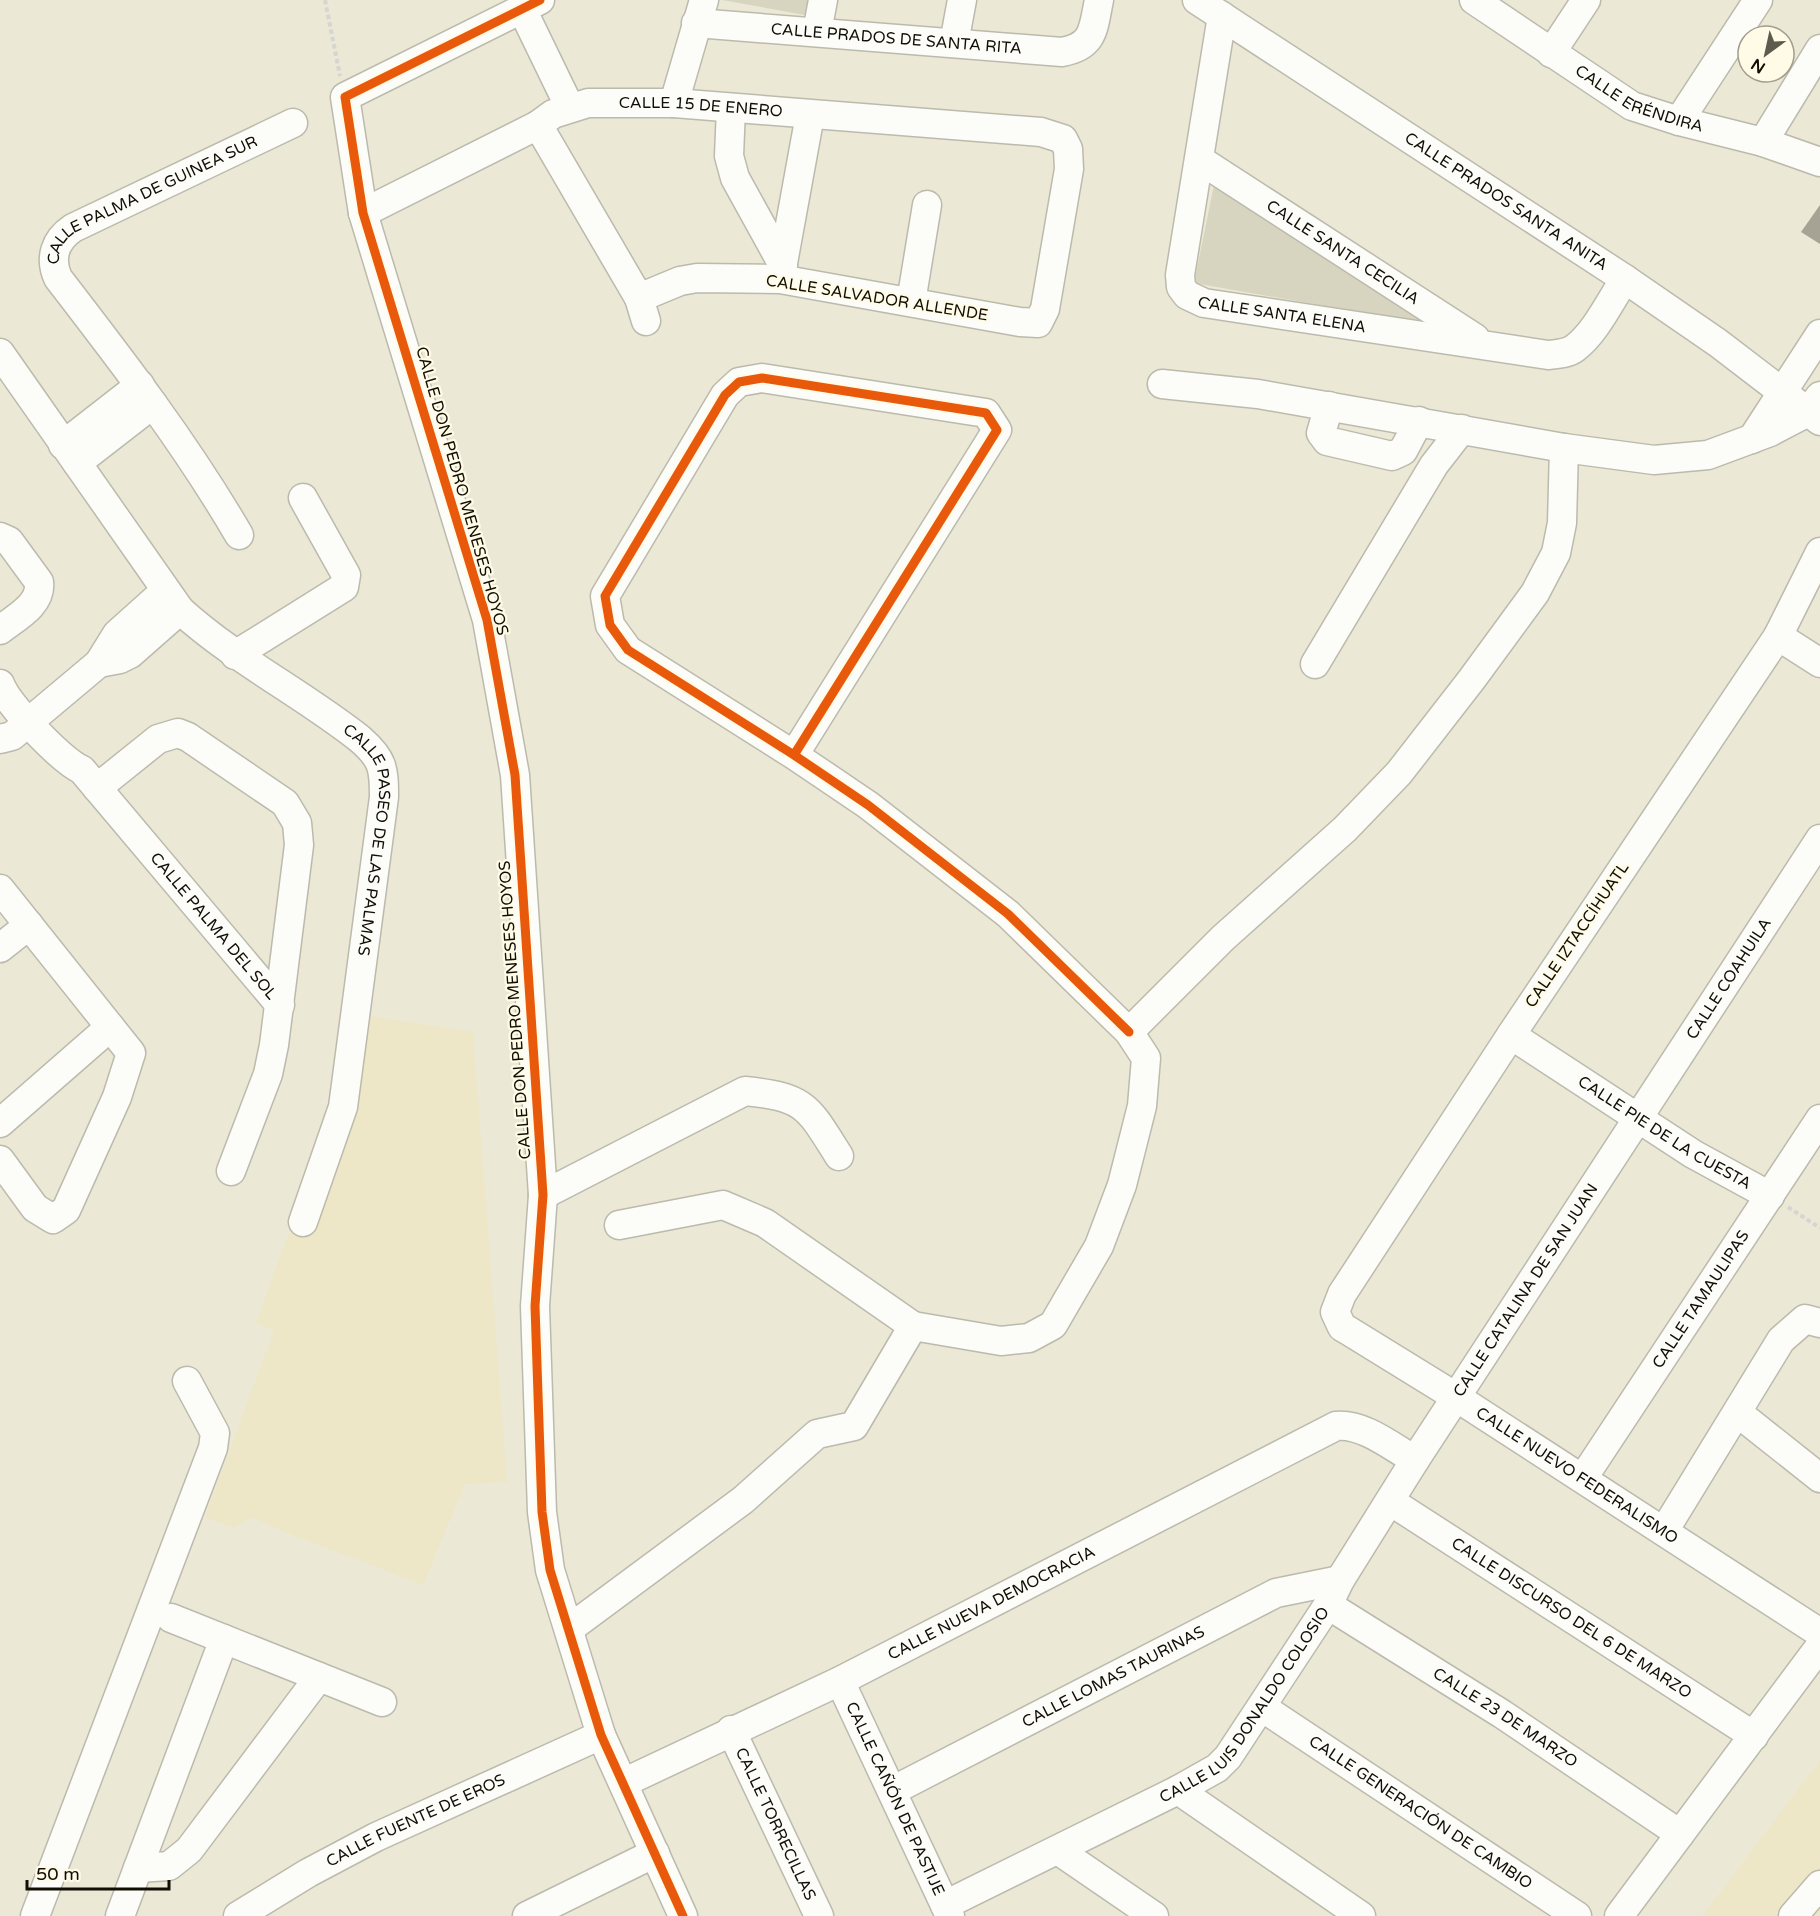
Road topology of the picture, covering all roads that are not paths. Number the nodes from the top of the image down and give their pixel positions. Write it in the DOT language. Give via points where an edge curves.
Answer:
graph roads {
  1 [pos="823,0"];
  2 [pos="962,0"];
  3 [pos="1099,0"];
  4 [pos="1197,0"];
  5 [pos="1474,0"];
  6 [pos="1586,0"];
  7 [pos="1758,0"];
  8 [pos="531,5"];
  9 [pos="700,11"];
  10 [pos="1222,16"];
  11 [pos="817,32"];
  12 [pos="954,43"];
  13 [pos="1820,49"];
  14 [pos="1551,53"];
  15 [pos="674,103"];
  16 [pos="570,108"];
  17 [pos="731,108"];
  18 [pos="810,115"];
  19 [pos="1679,122"];
  20 [pos="293,123"];
  21 [pos="538,125"];
  22 [pos="1763,142"];
  23 [pos="1200,160"];
  24 [pos="1820,162"];
  25 [pos="927,205"];
  26 [pos="363,213"];
  27 [pos="781,272"];
  28 [pos="1625,279"];
  29 [pos="911,302"];
  30 [pos="1043,317"];
  31 [pos="1820,334"];
  32 [pos="1484,344"];
  33 [pos="0,353"];
  34 [pos="1162,384"];
  35 [pos="1782,392"];
  36 [pos="147,394"];
  37 [pos="1329,406"];
  38 [pos="1816,410"];
  39 [pos="1419,421"];
  40 [pos="1462,429"];
  41 [pos="1752,439"];
  42 [pos="1564,448"];
  43 [pos="70,454"];
  44 [pos="303,498"];
  45 [pos="239,535"];
  46 [pos="0,537"];
  47 [pos="1820,552"];
  48 [pos="172,600"];
  49 [pos="0,630"];
  50 [pos="1778,636"];
  51 [pos="235,655"];
  52 [pos="1820,663"];
  53 [pos="1315,664"];
  54 [pos="0,668"];
  55 [pos="0,684"];
  56 [pos="17,733"];
  57 [pos="794,755"];
  58 [pos="89,779"];
  59 [pos="1820,839"];
  60 [pos="0,889"];
  61 [pos="29,925"];
  62 [pos="0,948"];
  63 [pos="279,1005"];
  64 [pos="110,1027"];
  65 [pos="1129,1032"];
  66 [pos="1511,1035"];
  67 [pos="1637,1118"];
  68 [pos="1820,1119"];
  69 [pos="0,1123"];
  70 [pos="839,1156"];
  71 [pos="0,1160"];
  72 [pos="231,1172"];
  73 [pos="543,1195"];
  74 [pos="1770,1196"];
  75 [pos="303,1222"];
  76 [pos="619,1225"];
  77 [pos="1336,1317"];
  78 [pos="1820,1323"];
  79 [pos="913,1326"];
  80 [pos="187,1381"];
  81 [pos="1456,1397"];
  82 [pos="1738,1413"];
  83 [pos="1415,1460"];
  84 [pos="1583,1478"];
  85 [pos="1820,1478"];
  86 [pos="1390,1501"];
  87 [pos="1664,1531"];
  88 [pos="1340,1580"];
  89 [pos="1328,1605"];
  90 [pos="171,1618"];
  91 [pos="569,1629"];
  92 [pos="1820,1633"];
  93 [pos="224,1639"];
  94 [pos="1820,1646"];
  95 [pos="319,1677"];
  96 [pos="840,1681"];
  97 [pos="382,1702"];
  98 [pos="1263,1708"];
  99 [pos="731,1731"];
  100 [pos="601,1735"];
  101 [pos="1754,1736"];
  102 [pos="623,1783"];
  103 [pos="1178,1790"];
  104 [pos="892,1791"];
  105 [pos="1680,1834"];
  106 [pos="1059,1851"];
  107 [pos="655,1853"];
  108 [pos="138,1868"];
  109 [pos="1820,1885"];
  110 [pos="948,1911"];
  111 [pos="35,1916"];
  112 [pos="120,1916"];
  113 [pos="238,1916"];
  114 [pos="527,1916"];
  115 [pos="683,1916"];
  116 [pos="819,1916"];
  117 [pos="1154,1916"];
  118 [pos="1361,1916"];
  119 [pos="1577,1916"];
  120 [pos="1619,1916"];
  121 [pos="1793,1916"];
  1 -- 11 [label="street"];
  2 -- 12 [label="street"];
  3 -- 12 [label="street, CALLE PRADOS DE SANTA RITA" via="1091,36 1076,50"];
  4 -- 10 [label="street, CALLE PRADOS SANTA ANITA"];
  5 -- 14 [label="street, CALLE ERÉNDIRA"];
  6 -- 14 [label="street"];
  7 -- 19 [label="street"];
  8 -- 16 [label="street"];
  8 -- 26 [label="street, CALLE DON PEDRO MENESES HOYOS" via="345,97"];
  9 -- 11 [label="street, CALLE PRADOS DE SANTA RITA"];
  9 -- 15 [label="street"];
  10 -- 23 [label="street, CALLE SANTA ELENA"];
  10 -- 28 [label="street, CALLE PRADOS SANTA ANITA"];
  11 -- 12 [label="street, CALLE PRADOS DE SANTA RITA"];
  13 -- 22 [label="street"];
  14 -- 19 [label="street, CALLE ERÉNDIRA" via="1632,106"];
  15 -- 16 [label="street, CALLE 15 DE ENERO" via="588,103"];
  15 -- 17 [label="street, CALLE 15 DE ENERO"];
  16 -- 21 [label="street, CALLE 15 DE ENERO"];
  17 -- 18 [label="street, CALLE 15 DE ENERO"];
  17 -- 27 [label="street" via="729,156 735,178"];
  18 -- 27 [label="street"];
  18 -- 30 [label="street, CALLE 15 DE ENERO" via="1041,132 1064,139 1069,169"];
  19 -- 22 [label="street, CALLE ERÉNDIRA"];
  20 -- 36 [label="street, CALLE PALMA DE GUINEA SUR" via="73,228 59,240 53,260 58,278"];
  21 -- 26 [label="street, CALLE 15 DE ENERO"];
  21 -- 27 [label="street, CALLE SALVADOR ALLENDE" via="643,310 680,281"];
  22 -- 24 [label="street, CALLE ERÉNDIRA"];
  23 -- 32 [label="street, CALLE SANTA CECILIA"];
  23 -- 32 [label="street, CALLE SANTA ELENA" via="1182,256 1181,287 1187,296 1204,303"];
  25 -- 29 [label="street"];
  26 -- 73 [label="street, CALLE DON PEDRO MENESES HOYOS" via="494,656 514,775"];
  27 -- 29 [label="street, CALLE SALVADOR ALLENDE"];
  28 -- 32 [label="street, CALLE SANTA ELENA" via="1574,349 1548,355"];
  28 -- 35 [label="street, CALLE PRADOS SANTA ANITA"];
  29 -- 30 [label="street, CALLE SALVADOR ALLENDE" via="1029,324 1038,323"];
  31 -- 35 [label="street"];
  33 -- 43 [label="street, CALLE PASEO DE LAS PALMAS"];
  34 -- 37 [label="street"];
  35 -- 38 [label="street, CALLE PRADOS SANTA ANITA"];
  35 -- 41 [label="street"];
  36 -- 43 [label="street"];
  36 -- 45 [label="street, CALLE PALMA DE GUINEA SUR" via="201,471"];
  37 -- 39 [label="street"];
  37 -- 39 [label="street" via="1321,433 1327,441 1392,456 1403,451"];
  38 -- 41 [label="street"];
  39 -- 40 [label="street"];
  40 -- 42 [label="street"];
  40 -- 53 [label="street" via="1428,475"];
  41 -- 42 [label="street" via="1708,455 1654,460"];
  42 -- 65 [label="street" via="1562,523 1556,553 1535,593 1472,679 1399,773 1368,805 1223,938"];
  43 -- 48 [label="street, CALLE PASEO DE LAS PALMAS"];
  44 -- 51 [label="street" via="346,575 344,587"];
  46 -- 49 [label="street" via="9,541 39,582 39,588 35,602"];
  47 -- 50 [label="street, CALLE IZTACCÍHUATL"];
  48 -- 51 [label="street, CALLE PASEO DE LAS PALMAS"];
  48 -- 56 [label="street" via="117,634 99,663"];
  50 -- 52 [label="street"];
  50 -- 66 [label="street, CALLE IZTACCÍHUATL"];
  51 -- 75 [label="street, CALLE PASEO DE LAS PALMAS" via="360,739 373,750 384,771 384,797 343,1107"];
  54 -- 56 [label="street, CALLE PALMA DEL SOL" via="20,683"];
  55 -- 56 [label="street, CALLE PALMA DEL SOL" via="9,699"];
  56 -- 58 [label="street, CALLE PALMA DEL SOL" via="64,759"];
  57 -- 57 [label="street" via="997,430 986,413 762,378 739,382 725,395 605,596 610,625 628,650"];
  57 -- 65 [label="street" via="868,805 1008,914"];
  58 -- 63 [label="street, CALLE PALMA DEL SOL"];
  58 -- 63 [label="street" via="158,739 178,734 285,803 297,823 299,845"];
  59 -- 67 [label="street, CALLE COAHUILA"];
  60 -- 61 [label="street"];
  61 -- 62 [label="street"];
  61 -- 64 [label="street"];
  63 -- 72 [label="street, CALLE PALMA DEL SOL" via="268,1074"];
  64 -- 69 [label="street"];
  64 -- 71 [label="street" via="131,1053 117,1097 66,1210 53,1219 35,1208"];
  65 -- 79 [label="street" via="1146,1058 1142,1106 1122,1185 1099,1246 1053,1325 1029,1338 1001,1341"];
  66 -- 67 [label="street, CALLE PIE DE LA CUESTA"];
  66 -- 77 [label="street, CALLE IZTACCÍHUATL" via="1342,1294"];
  67 -- 74 [label="street, CALLE PIE DE LA CUESTA"];
  67 -- 81 [label="street, CALLE CATALINA DE SAN JUAN"];
  68 -- 74 [label="street, CALLE TAMAULIPAS"];
  70 -- 73 [label="street" via="810,1110 778,1094 744,1091"];
  73 -- 91 [label="street, CALLE DON PEDRO MENESES HOYOS" via="535,1306 542,1512 550,1570"];
  74 -- 84 [label="street, CALLE TAMAULIPAS"];
  76 -- 79 [label="street" via="723,1205 765,1223"];
  77 -- 81 [label="street, CALLE NUEVO FEDERALISMO" via="1349,1331"];
  78 -- 82 [label="street" via="1805,1319 1781,1340"];
  79 -- 91 [label="street" via="854,1426 817,1434 743,1500"];
  80 -- 111 [label="street" via="215,1433 213,1448"];
  81 -- 83 [label="street, CALLE CATALINA DE SAN JUAN"];
  81 -- 84 [label="street, CALLE NUEVO FEDERALISMO"];
  82 -- 85 [label="street"];
  82 -- 87 [label="street"];
  83 -- 86 [label="street, CALLE LUIS DONALDO COLOSIO"];
  83 -- 96 [label="street, CALLE NUEVA DEMOCRACIA" via="1358,1428 1347,1425 1324,1431"];
  84 -- 87 [label="street, CALLE NUEVO FEDERALISMO"];
  86 -- 88 [label="street, CALLE LUIS DONALDO COLOSIO"];
  86 -- 101 [label="street, CALLE DISCURSO DEL 6 DE MARZO"];
  87 -- 92 [label="street, CALLE NUEVO FEDERALISMO"];
  88 -- 89 [label="street, CALLE LUIS DONALDO COLOSIO"];
  88 -- 104 [label="street, CALLE LOMAS TAURINAS" via="1276,1593"];
  89 -- 98 [label="street, CALLE LUIS DONALDO COLOSIO"];
  89 -- 105 [label="street, CALLE 23 DE MARZO" via="1502,1714"];
  90 -- 93 [label="street"];
  91 -- 100 [label="street, CALLE DON PEDRO MENESES HOYOS"];
  93 -- 95 [label="street"];
  93 -- 108 [label="street"];
  94 -- 101 [label="street"];
  95 -- 97 [label="street"];
  95 -- 108 [label="street" via="189,1850 169,1866"];
  96 -- 99 [label="street, CALLE NUEVA DEMOCRACIA"];
  96 -- 104 [label="street, CALLE CAÑÓN DE PASTIJE"];
  98 -- 103 [label="street, CALLE LUIS DONALDO COLOSIO" via="1217,1768"];
  98 -- 119 [label="street, CALLE GENERACIÓN DE CAMBIO"];
  99 -- 102 [label="street, CALLE NUEVA DEMOCRACIA"];
  99 -- 116 [label="street, CALLE TORRECILLAS"];
  100 -- 102 [label="street, CALLE DON PEDRO MENESES HOYOS"];
  100 -- 113 [label="street, CALLE FUENTE DE EROS" via="376,1837"];
  101 -- 105 [label="street"];
  102 -- 107 [label="street, CALLE DON PEDRO MENESES HOYOS"];
  103 -- 106 [label="street, CALLE LUIS DONALDO COLOSIO"];
  103 -- 118 [label="street"];
  104 -- 110 [label="street, CALLE CAÑÓN DE PASTIJE"];
  105 -- 120 [label="street"];
  106 -- 110 [label="street, CALLE LUIS DONALDO COLOSIO"];
  106 -- 117 [label="street"];
  107 -- 114 [label="street"];
  107 -- 115 [label="street, CALLE DON PEDRO MENESES HOYOS"];
  108 -- 112 [label="street"];
  109 -- 121 [label="street"];
}
